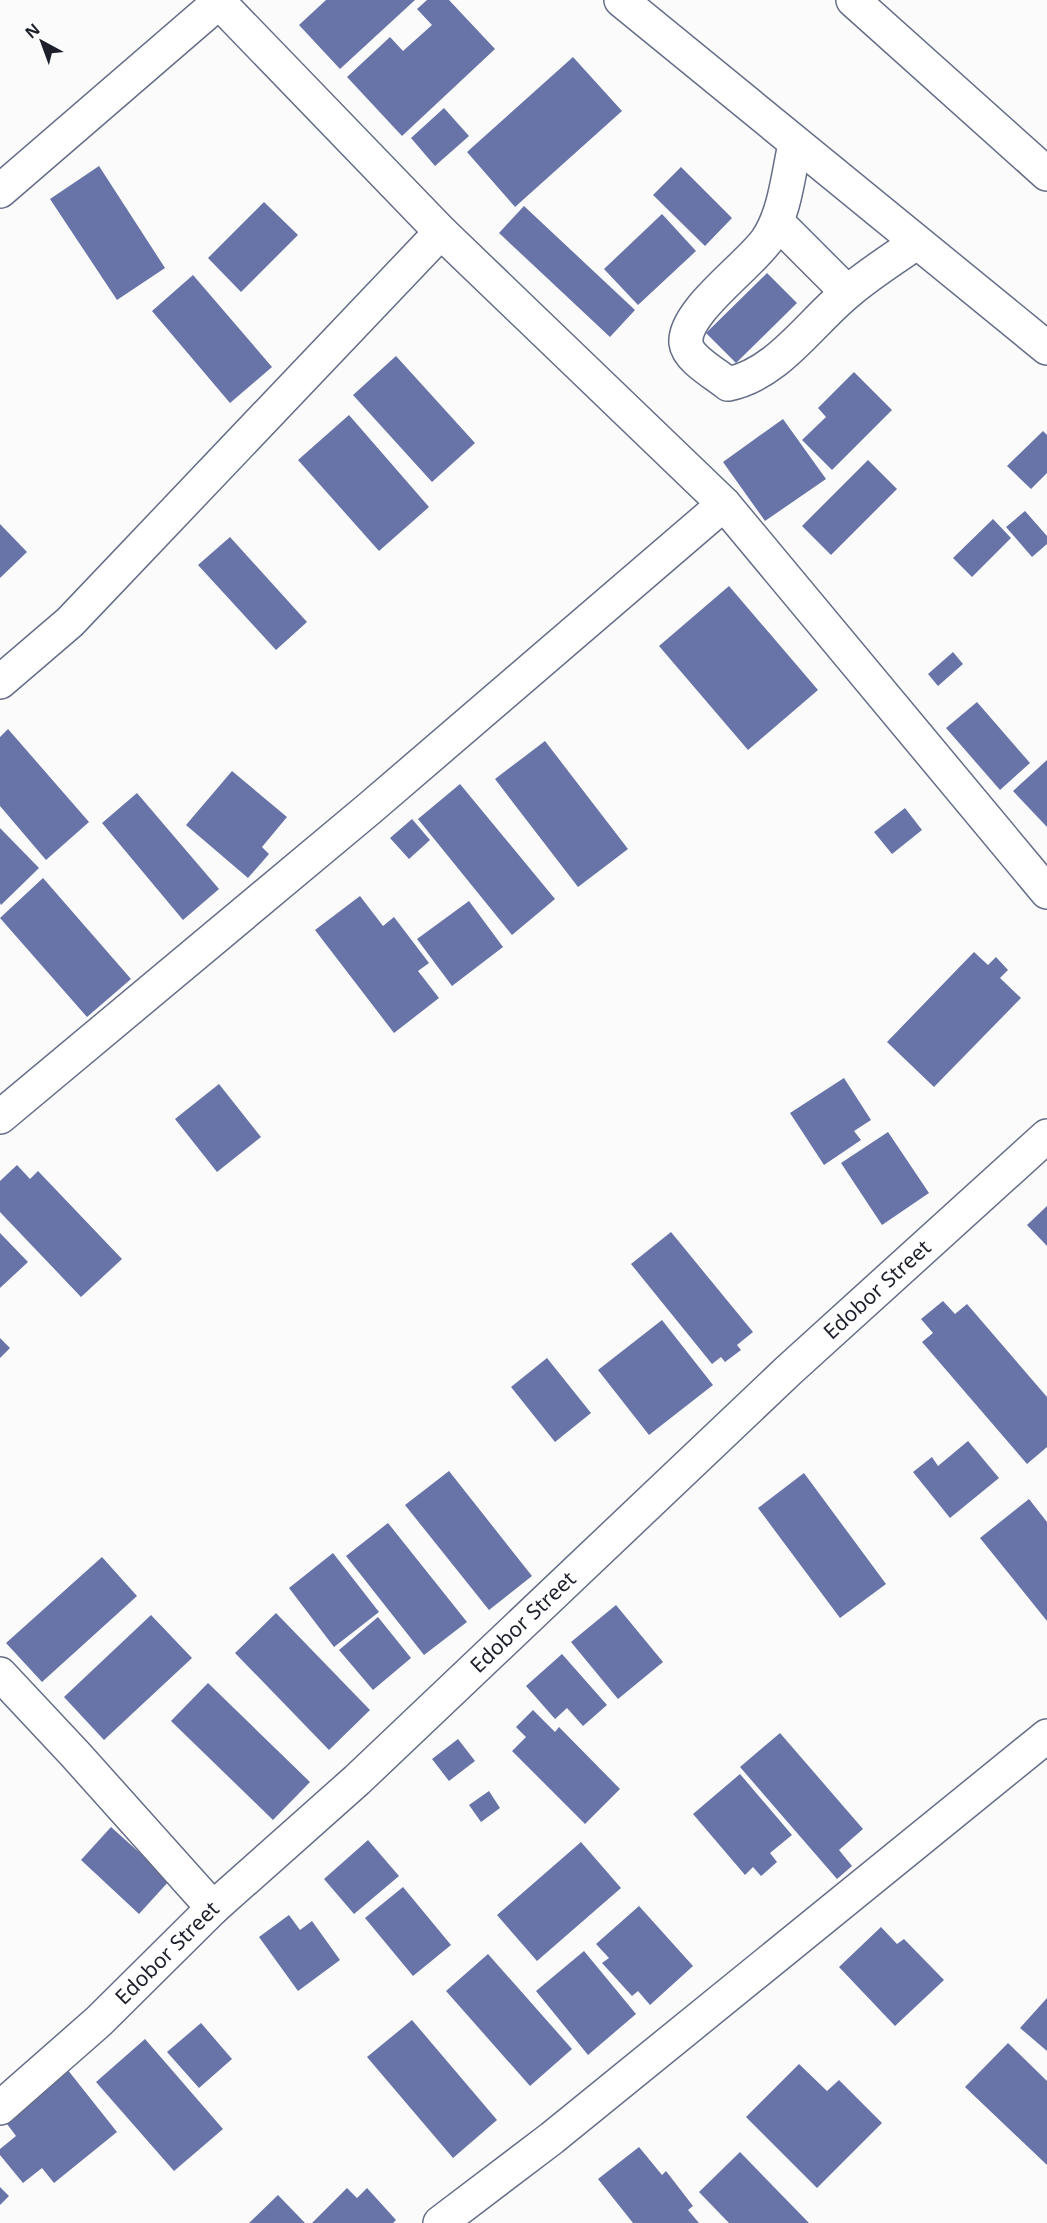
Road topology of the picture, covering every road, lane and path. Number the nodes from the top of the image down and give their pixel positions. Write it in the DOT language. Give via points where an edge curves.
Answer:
graph roads {
  1 [pos="621,0"];
  2 [pos="853,0"];
  3 [pos="218,1"];
  4 [pos="795,144"];
  5 [pos="1047,174"];
  6 [pos="0,191"];
  7 [pos="778,223"];
  8 [pos="441,232"];
  9 [pos="916,243"];
  10 [pos="847,292"];
  11 [pos="1047,348"];
  12 [pos="724,504"];
  13 [pos="0,682"];
  14 [pos="1047,892"];
  15 [pos="0,1117"];
  16 [pos="1047,1136"];
  17 [pos="0,1674"];
  18 [pos="1047,1736"];
  19 [pos="213,1908"];
  20 [pos="0,2108"];
  21 [pos="440,2223"];
  1 -- 4 [label="main road"];
  2 -- 5 [label="main road"];
  3 -- 6 [label="main road"];
  3 -- 8 [label="main road"];
  4 -- 7 [label="main road"];
  4 -- 9 [label="main road"];
  7 -- 10 [label="main road"];
  7 -- 10 [label="main road" via="765,243 691,321 686,342 690,352 728,384 746,380 765,369"];
  8 -- 12 [label="main road"];
  8 -- 13 [label="main road" via="78,613"];
  9 -- 10 [label="main road"];
  9 -- 11 [label="main road"];
  12 -- 14 [label="main road"];
  12 -- 15 [label="main road" via="370,808"];
  16 -- 19 [label="main road, Edobor Street" via="789,1370 357,1780"];
  17 -- 19 [label="main road"];
  18 -- 21 [label="main road" via="552,2138"];
  19 -- 20 [label="main road, Edobor Street" via="99,2021"];
}
